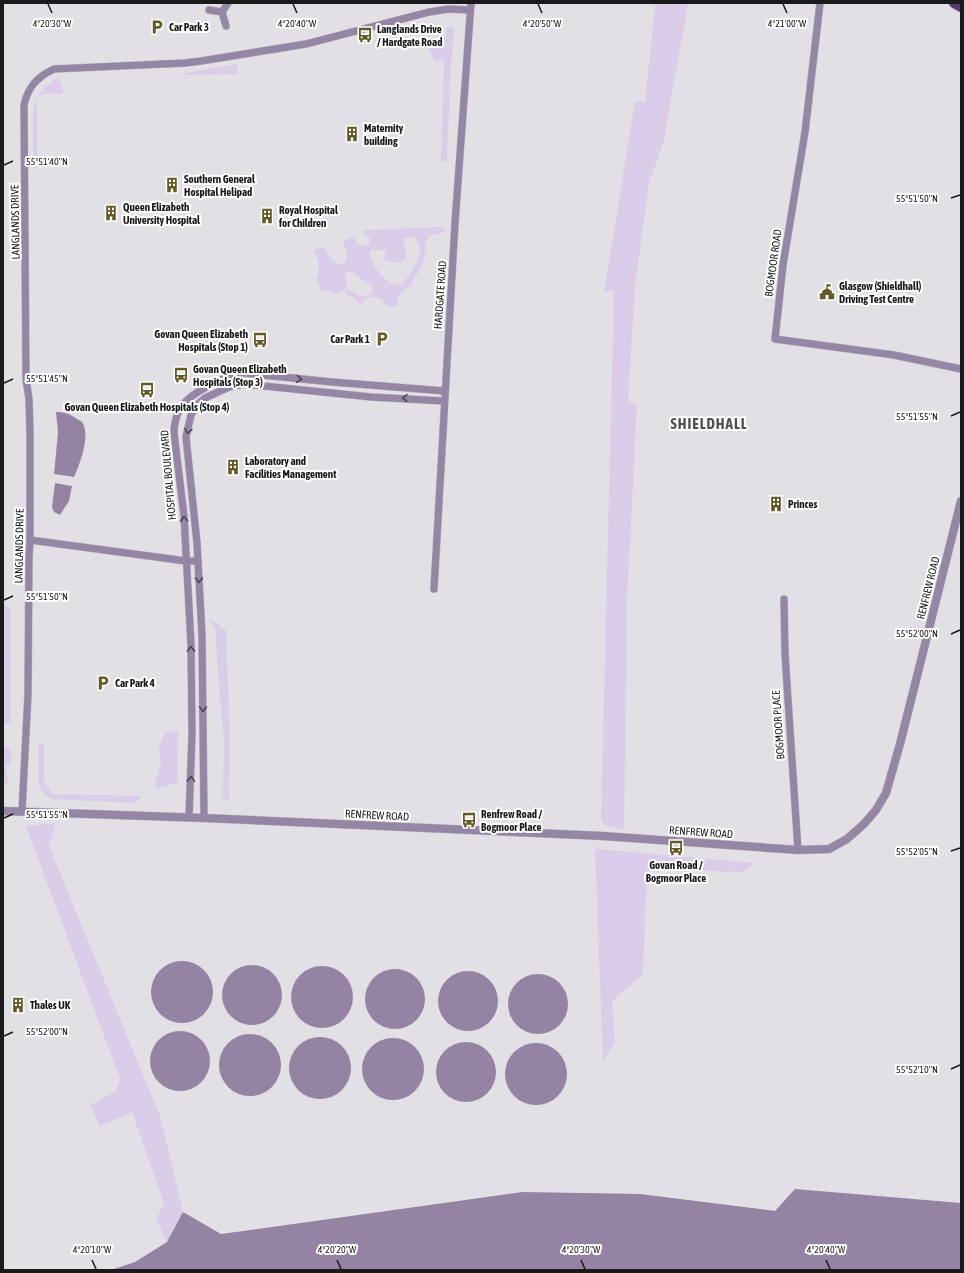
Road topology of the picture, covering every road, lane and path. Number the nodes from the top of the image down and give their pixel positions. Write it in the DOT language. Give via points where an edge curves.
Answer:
graph roads {
  1 [pos="228,3"];
  2 [pos="820,3"];
  3 [pos="954,3"];
  4 [pos="471,6"];
  5 [pos="961,6"];
  6 [pos="209,10"];
  7 [pos="222,12"];
  8 [pos="226,26"];
  9 [pos="961,369"];
  10 [pos="445,391"];
  11 [pos="444,401"];
  12 [pos="961,502"];
  13 [pos="30,540"];
  14 [pos="186,561"];
  15 [pos="198,561"];
  16 [pos="434,588"];
  17 [pos="784,598"];
  18 [pos="3,811"];
  19 [pos="22,811"];
  20 [pos="189,817"];
  21 [pos="204,818"];
  22 [pos="798,850"];
  1 -- 7 [label="street"];
  2 -- 9 [label="street, BOGMOOR ROAD" via="805,132 783,265 774,339 894,355"];
  3 -- 5 [label="main road"];
  4 -- 10 [label="street, HARDGATE ROAD"];
  4 -- 13 [label="street, LANGLANDS DRIVE" via="429,12 306,44 185,63 54,69 33,84 24,105"];
  6 -- 7 [label="street"];
  7 -- 8 [label="street"];
  10 -- 11 [label="street, HARDGATE ROAD"];
  14 -- 10 [label="street, HOSPITAL BOULEVARD, one-way" via="174,424 180,408 196,393 230,376 243,373"];
  11 -- 15 [label="street, HOSPITAL BOULEVARD, one-way" via="371,397 253,384 229,387 205,398 191,415 186,437"];
  11 -- 16 [label="street, HARDGATE ROAD"];
  12 -- 22 [label="street, RENFREW ROAD" via="886,793 876,810 847,839 829,848"];
  13 -- 14 [label="street"];
  13 -- 19 [label="street, LANGLANDS DRIVE" via="28,707"];
  14 -- 15 [label="street"];
  20 -- 14 [label="street, HOSPITAL BOULEVARD, one-way" via="192,735"];
  15 -- 21 [label="street, HOSPITAL BOULEVARD, one-way" via="202,635"];
  17 -- 22 [label="street, BOGMOOR PLACE" via="784,654"];
  18 -- 19 [label="street, RENFREW ROAD"];
  19 -- 20 [label="street, RENFREW ROAD"];
  20 -- 21 [label="street, RENFREW ROAD"];
  21 -- 22 [label="street, RENFREW ROAD" via="603,836"];
}
